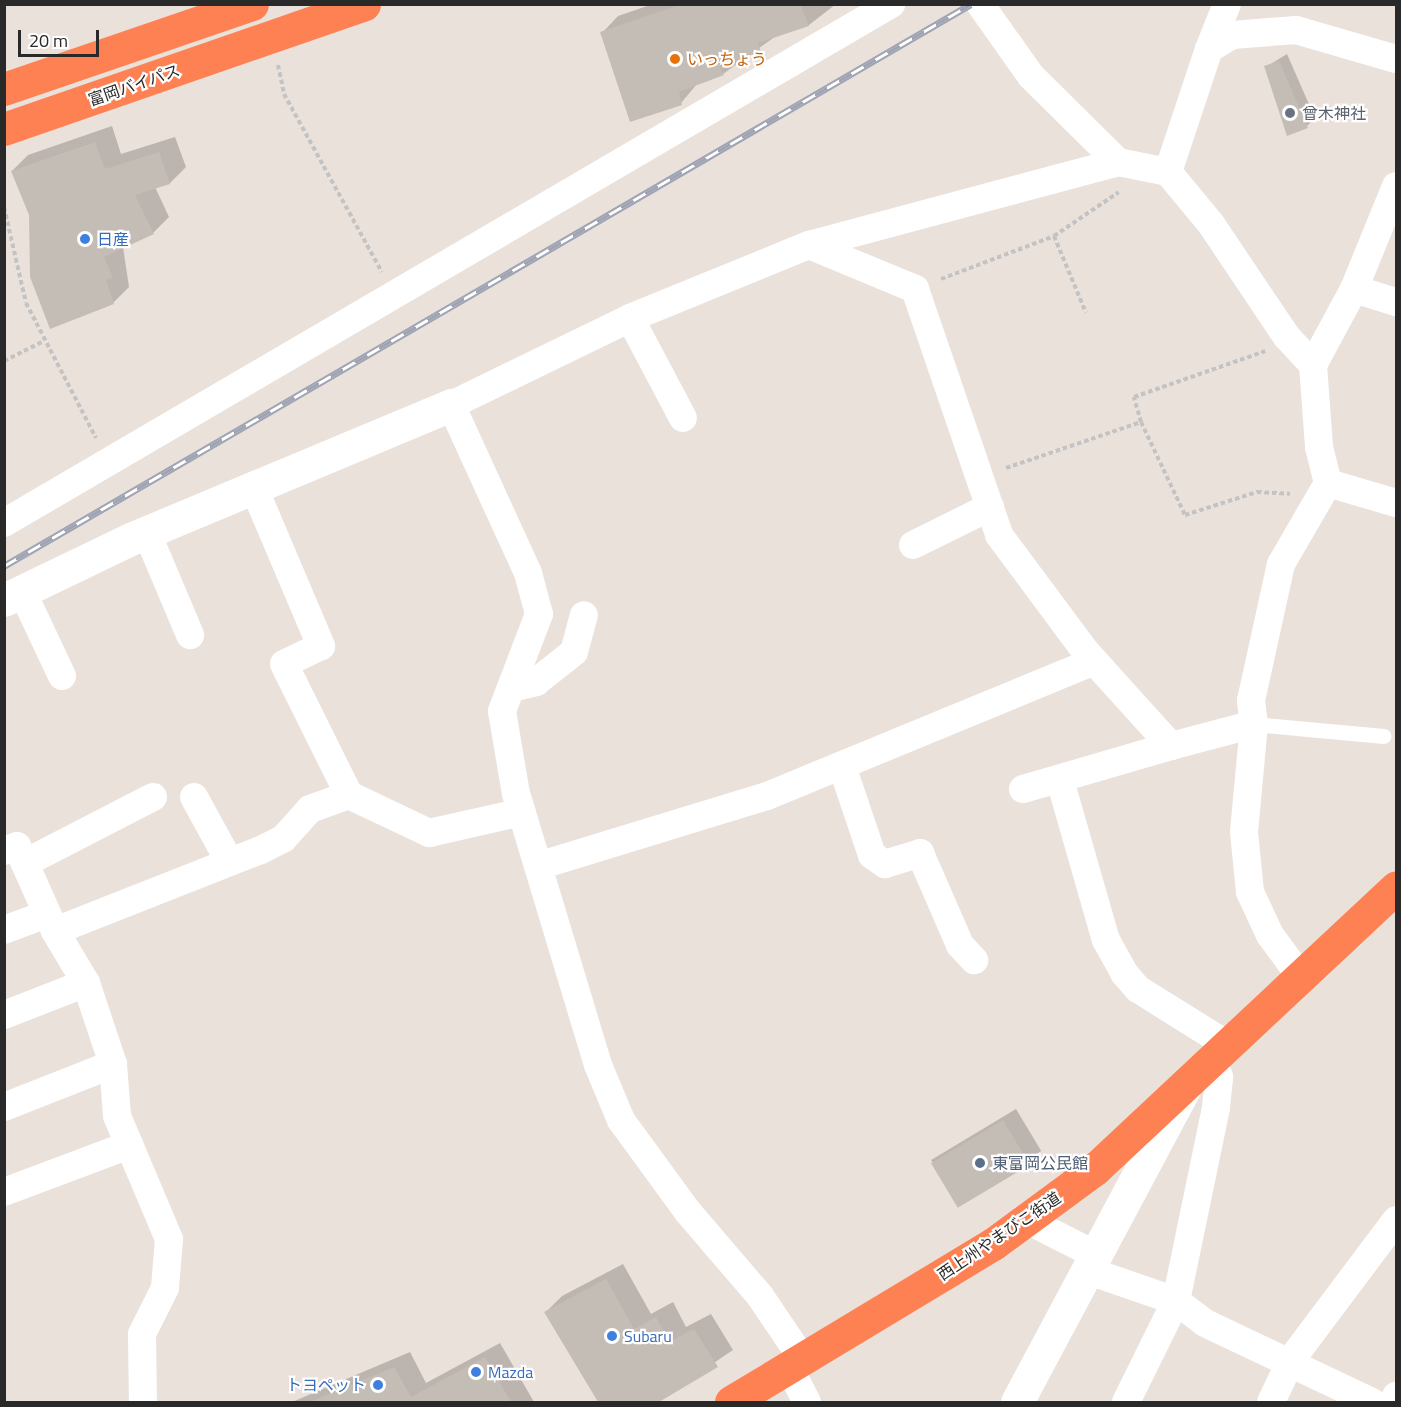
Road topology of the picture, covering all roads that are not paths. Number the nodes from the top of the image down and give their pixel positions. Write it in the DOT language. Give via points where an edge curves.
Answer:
graph roads {
  1 [pos="252,4"];
  2 [pos="364,4"];
  3 [pos="891,4"];
  4 [pos="1227,4"];
  5 [pos="985,13"];
  6 [pos="1209,49"];
  7 [pos="1396,59"];
  8 [pos="4,89"];
  9 [pos="4,129"];
  10 [pos="1129,164"];
  11 [pos="1168,172"];
  12 [pos="1396,186"];
  13 [pos="809,245"];
  14 [pos="1354,289"];
  15 [pos="1396,302"];
  16 [pos="630,318"];
  17 [pos="1313,364"];
  18 [pos="451,405"];
  19 [pos="683,418"];
  20 [pos="254,488"];
  21 [pos="1321,494"];
  22 [pos="1396,503"];
  23 [pos="990,507"];
  24 [pos="4,523"];
  25 [pos="147,533"];
  26 [pos="913,545"];
  27 [pos="13,596"];
  28 [pos="584,615"];
  29 [pos="189,635"];
  30 [pos="1094,661"];
  31 [pos="62,676"];
  32 [pos="511,688"];
  33 [pos="1254,724"];
  34 [pos="1383,736"];
  35 [pos="1171,746"];
  36 [pos="842,766"];
  37 [pos="1060,780"];
  38 [pos="1023,789"];
  39 [pos="349,795"];
  40 [pos="153,797"];
  41 [pos="194,797"];
  42 [pos="522,812"];
  43 [pos="15,857"];
  44 [pos="228,861"];
  45 [pos="538,866"];
  46 [pos="1394,893"];
  47 [pos="51,922"];
  48 [pos="4,930"];
  49 [pos="974,960"];
  50 [pos="1298,973"];
  51 [pos="86,983"];
  52 [pos="4,1015"];
  53 [pos="1220,1051"];
  54 [pos="113,1064"];
  55 [pos="1186,1084"];
  56 [pos="4,1107"];
  57 [pos="129,1145"];
  58 [pos="4,1192"];
  59 [pos="1027,1220"];
  60 [pos="1396,1220"];
  61 [pos="1090,1262"];
  62 [pos="1176,1301"];
  63 [pos="1291,1360"];
  64 [pos="797,1365"];
  65 [pos="1396,1396"];
  66 [pos="143,1402"];
  67 [pos="731,1402"];
  68 [pos="807,1402"];
  69 [pos="1017,1402"];
  70 [pos="1126,1402"];
  71 [pos="1271,1402"];
  72 [pos="1372,1402"];
  73 [pos="1395,1402"];
  1 -- 8 [label="highway"];
  2 -- 9 [label="highway, 富岡バイパス"];
  3 -- 24 [label="street"];
  4 -- 6 [label="street"];
  5 -- 10 [label="street" via="1031,75"];
  6 -- 7 [label="street" via="1232,35 1296,30"];
  6 -- 11 [label="street"];
  10 -- 11 [label="street"];
  10 -- 13 [label="street"];
  11 -- 17 [label="street" via="1211,224 1287,337"];
  12 -- 14 [label="street"];
  13 -- 16 [label="street"];
  13 -- 23 [label="street" via="915,289 976,477"];
  14 -- 15 [label="street"];
  14 -- 17 [label="street"];
  16 -- 18 [label="street"];
  16 -- 19 [label="street"];
  17 -- 21 [label="street"];
  18 -- 20 [label="street"];
  18 -- 32 [label="street" via="528,573 539,614"];
  20 -- 25 [label="street"];
  20 -- 39 [label="street" via="321,646 284,664"];
  21 -- 22 [label="street"];
  21 -- 33 [label="street" via="1281,564 1251,701"];
  23 -- 26 [label="street"];
  23 -- 30 [label="street" via="999,535 1023,574"];
  25 -- 27 [label="street"];
  25 -- 29 [label="street"];
  27 -- 31 [label="street"];
  28 -- 32 [label="street" via="574,652 536,682"];
  30 -- 35 [label="street"];
  30 -- 36 [label="street"];
  32 -- 42 [label="street" via="502,711"];
  33 -- 34 [label="lane"];
  33 -- 35 [label="street"];
  33 -- 50 [label="street" via="1244,832 1250,892 1270,935"];
  35 -- 37 [label="street"];
  36 -- 45 [label="street" via="767,796"];
  36 -- 49 [label="street" via="877,863 920,854 960,945"];
  37 -- 38 [label="street"];
  37 -- 53 [label="street" via="1106,940 1124,973 1138,989"];
  39 -- 42 [label="street" via="429,833"];
  39 -- 44 [label="street" via="310,809 283,839"];
  40 -- 43 [label="street"];
  41 -- 44 [label="street"];
  42 -- 45 [label="street"];
  43 -- 47 [label="street"];
  44 -- 47 [label="street"];
  45 -- 64 [label="street" via="598,1065 621,1120 688,1212 760,1296"];
  46 -- 50 [label="highway, 西上州やまびこ街道"];
  47 -- 48 [label="street"];
  47 -- 51 [label="street"];
  50 -- 53 [label="highway, 西上州やまびこ街道"];
  51 -- 52 [label="street"];
  51 -- 54 [label="street"];
  53 -- 55 [label="highway, 西上州やまびこ街道"];
  53 -- 62 [label="street" via="1216,1107"];
  54 -- 56 [label="street"];
  54 -- 57 [label="street" via="117,1116"];
  55 -- 59 [label="highway, 西上州やまびこ街道" via="1095,1169"];
  55 -- 61 [label="street"];
  57 -- 58 [label="street"];
  57 -- 66 [label="street" via="169,1239 165,1288 142,1334"];
  59 -- 61 [label="street"];
  59 -- 64 [label="highway, 西上州やまびこ街道"];
  60 -- 63 [label="street"];
  61 -- 62 [label="street"];
  61 -- 69 [label="street"];
  62 -- 63 [label="street" via="1205,1323"];
  62 -- 70 [label="street"];
  63 -- 71 [label="street"];
  63 -- 72 [label="street"];
  64 -- 67 [label="highway, 西上州やまびこ街道"];
  64 -- 68 [label="street"];
  65 -- 73 [label="street"];
}
